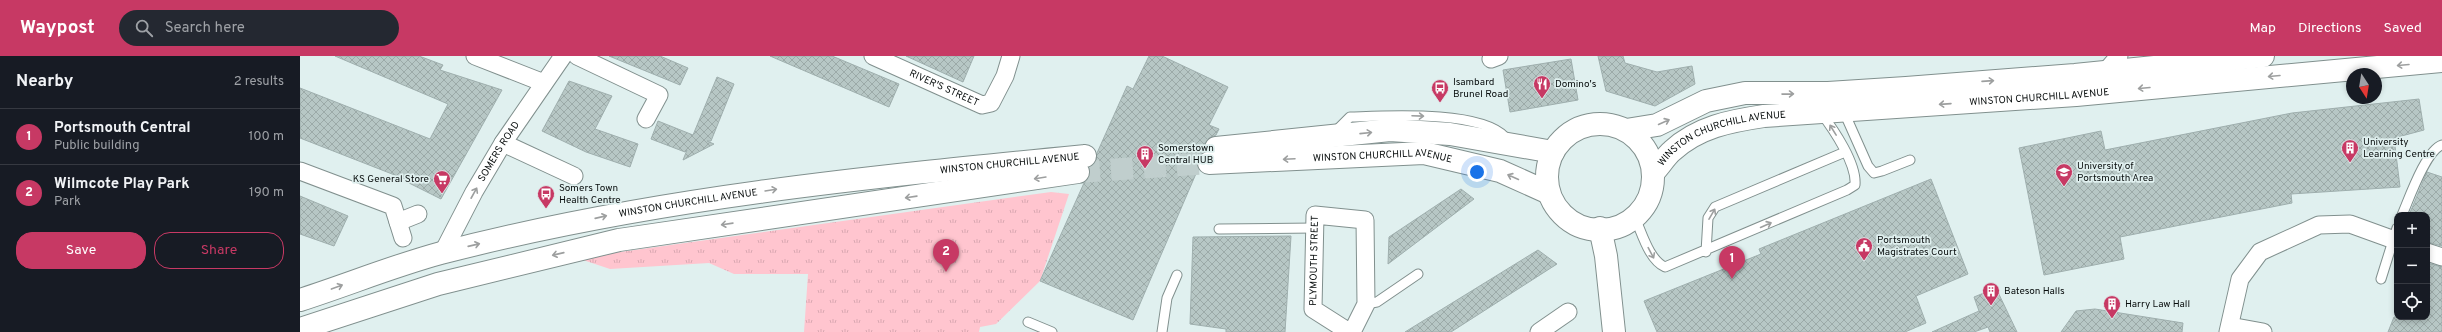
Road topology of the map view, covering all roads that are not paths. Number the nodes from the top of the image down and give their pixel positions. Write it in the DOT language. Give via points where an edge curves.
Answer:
graph roads {
  1 [pos="475,56"];
  2 [pos="562,56"];
  3 [pos="577,56"];
  4 [pos="873,56"];
  5 [pos="1011,56"];
  6 [pos="2263,56"];
  7 [pos="2182,60"];
  8 [pos="2442,61"];
  9 [pos="2112,64"];
  10 [pos="544,83"];
  11 [pos="1844,112"];
  12 [pos="1822,113"];
  13 [pos="646,120"];
  14 [pos="1626,130"];
  15 [pos="503,143"];
  16 [pos="2442,145"];
  17 [pos="1553,152"];
  18 [pos="1845,152"];
  19 [pos="1910,160"];
  20 [pos="300,171"];
  21 [pos="1654,173"];
  22 [pos="574,176"];
  23 [pos="1549,193"];
  24 [pos="2403,212"];
  25 [pos="418,214"];
  26 [pos="1635,218"];
  27 [pos="398,222"];
  28 [pos="1315,228"];
  29 [pos="1600,228"];
  30 [pos="1219,229"];
  31 [pos="2394,235"];
  32 [pos="403,238"];
  33 [pos="2394,242"];
  34 [pos="443,252"];
  35 [pos="1706,252"];
  36 [pos="2430,253"];
  37 [pos="2442,257"];
  38 [pos="1418,274"];
  39 [pos="1177,275"];
  40 [pos="2381,279"];
  41 [pos="300,300"];
  42 [pos="1366,304"];
  43 [pos="1568,312"];
  44 [pos="1028,322"];
  45 [pos="300,329"];
  46 [pos="2229,329"];
  47 [pos="1052,332"];
  48 [pos="1162,332"];
  49 [pos="1349,332"];
  50 [pos="1352,332"];
  51 [pos="1538,332"];
  52 [pos="1614,332"];
  53 [pos="2263,332"];
  1 -- 10 [label="street"];
  2 -- 10 [label="street, SOMERS ROAD"];
  3 -- 13 [label="street" via="659,95"];
  4 -- 5 [label="street, RIVER'S STREET" via="982,105 991,103 1005,76"];
  6 -- 7 [label="main road, WINSTON CHURCHILL AVENUE"];
  7 -- 9 [label="main road, WINSTON CHURCHILL AVENUE"];
  8 -- 11 [label="main road, WINSTON CHURCHILL AVENUE, one-way" via="2076,95"];
  14 -- 9 [label="main road, WINSTON CHURCHILL AVENUE, one-way" via="1657,125 1706,101 1744,94 1828,93"];
  10 -- 15 [label="street, SOMERS ROAD"];
  11 -- 12 [label="main road, WINSTON CHURCHILL AVENUE"];
  11 -- 19 [label="lane" via="1868,166 1874,172"];
  18 -- 12 [label="lane, one-way"];
  12 -- 21 [label="main road, WINSTON CHURCHILL AVENUE" via="1764,116 1707,128 1675,148"];
  14 -- 17 [label="main road" via="1607,124 1590,124 1577,128 1565,136"];
  14 -- 21 [label="main road" via="1638,139 1651,160"];
  15 -- 22 [label="street"];
  34 -- 15 [label="street, SOMERS ROAD, one-way"];
  16 -- 24 [label="lane" via="2430,156"];
  17 -- 23 [label="main road" via="1547,169"];
  23 -- 17 [label="main road, WINSTON CHURCHILL AVENUE, one-way" via="1500,171 1424,153 1213,155 1331,136 1390,130 1450,134"];
  35 -- 18 [label="lane, one-way" via="1708,218 1715,207"];
  35 -- 18 [label="lane, one-way" via="1855,185 1856,177"];
  20 -- 27 [label="street" via="393,206"];
  21 -- 26 [label="main road" via="1648,200"];
  23 -- 29 [label="main road" via="1556,208 1568,220 1587,229"];
  25 -- 27 [label="street"];
  26 -- 29 [label="main road" via="1618,227"];
  26 -- 35 [label="lane, one-way" via="1659,265 1665,268"];
  27 -- 32 [label="street"];
  28 -- 30 [label="lane"];
  28 -- 42 [label="street, PLYMOUTH STREET" via="1316,215 1365,220"];
  28 -- 49 [label="street, PLYMOUTH STREET" via="1313,309"];
  29 -- 52 [label="main road" via="1606,256"];
  31 -- 46 [label="street" via="2350,224 2319,225 2260,252 2240,279"];
  33 -- 40 [label="lane"];
  41 -- 34 [label="main road, WINSTON CHURCHILL AVENUE, one-way"];
  34 -- 45 [label="main road, WINSTON CHURCHILL AVENUE, one-way" via="620,213 799,185 1082,164 619,240 438,284"];
  36 -- 37 [label="street"];
  38 -- 42 [label="lane" via="1377,302"];
  39 -- 48 [label="lane" via="1167,298"];
  42 -- 50 [label="street, PLYMOUTH STREET"];
  43 -- 51 [label="street"];
  44 -- 47 [label="lane"];
  46 -- 53 [label="street"];
}
